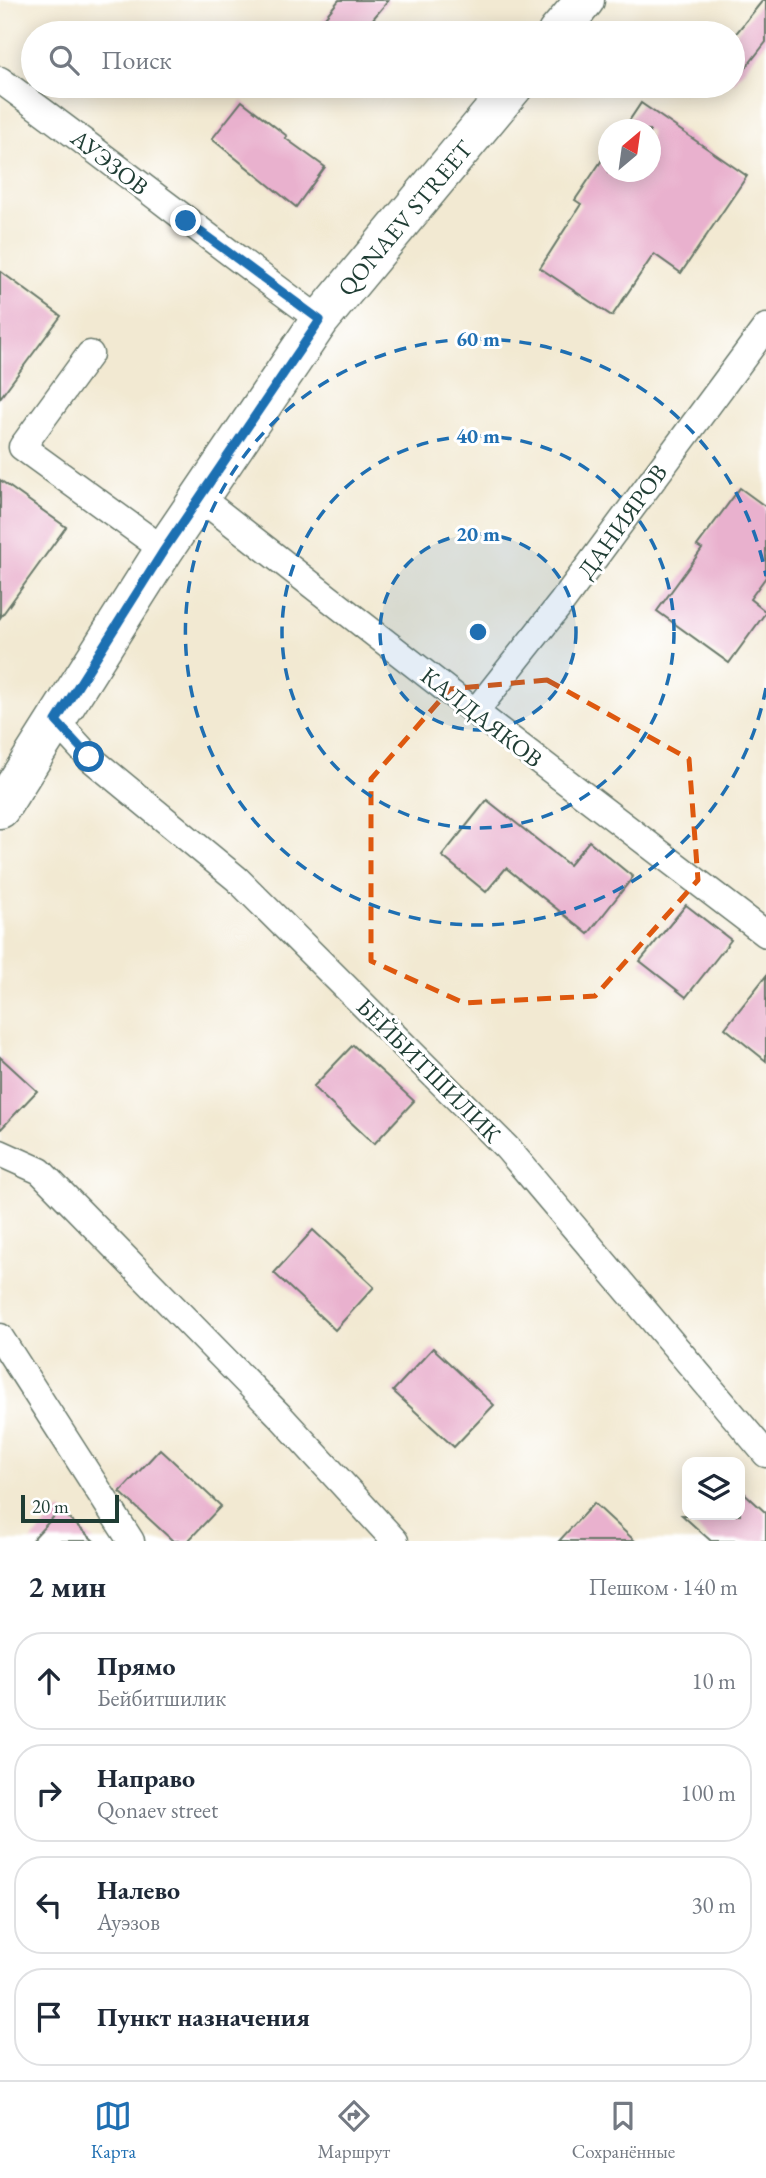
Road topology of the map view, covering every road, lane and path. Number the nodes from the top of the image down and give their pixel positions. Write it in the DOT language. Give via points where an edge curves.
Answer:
graph roads {
  1 [pos="585,0"];
  2 [pos="567,21"];
  3 [pos="0,80"];
  4 [pos="21,95"];
  5 [pos="25,98"];
  6 [pos="504,98"];
  7 [pos="320,320"];
  8 [pos="766,327"];
  9 [pos="90,354"];
  10 [pos="199,497"];
  11 [pos="164,550"];
  12 [pos="475,712"];
  13 [pos="56,721"];
  14 [pos="0,809"];
  15 [pos="766,934"];
  16 [pos="0,1153"];
  17 [pos="0,1337"];
  18 [pos="766,1454"];
  19 [pos="131,1541"];
  20 [pos="395,1541"];
  1 -- 2 [label="main road"];
  3 -- 4 [label="street, АУЭЗОВ"];
  5 -- 7 [label="street, АУЭЗОВ"];
  6 -- 7 [label="main road, QONAEV STREET"];
  7 -- 10 [label="main road, QONAEV STREET"];
  8 -- 12 [label="street, ДАНИЯРОВ"];
  9 -- 11 [label="street" via="22,447"];
  10 -- 11 [label="main road, QONAEV STREET"];
  10 -- 12 [label="street, КАЛДАЯКОВ"];
  11 -- 13 [label="main road, QONAEV STREET"];
  12 -- 15 [label="street, КАЛДАЯКОВ"];
  13 -- 14 [label="main road, QONAEV STREET"];
  13 -- 18 [label="street, БЕЙБИТШИЛИК" via="89,757 237,879 507,1148"];
  16 -- 20 [label="street" via="40,1171 281,1417"];
  17 -- 19 [label="street"];
}
